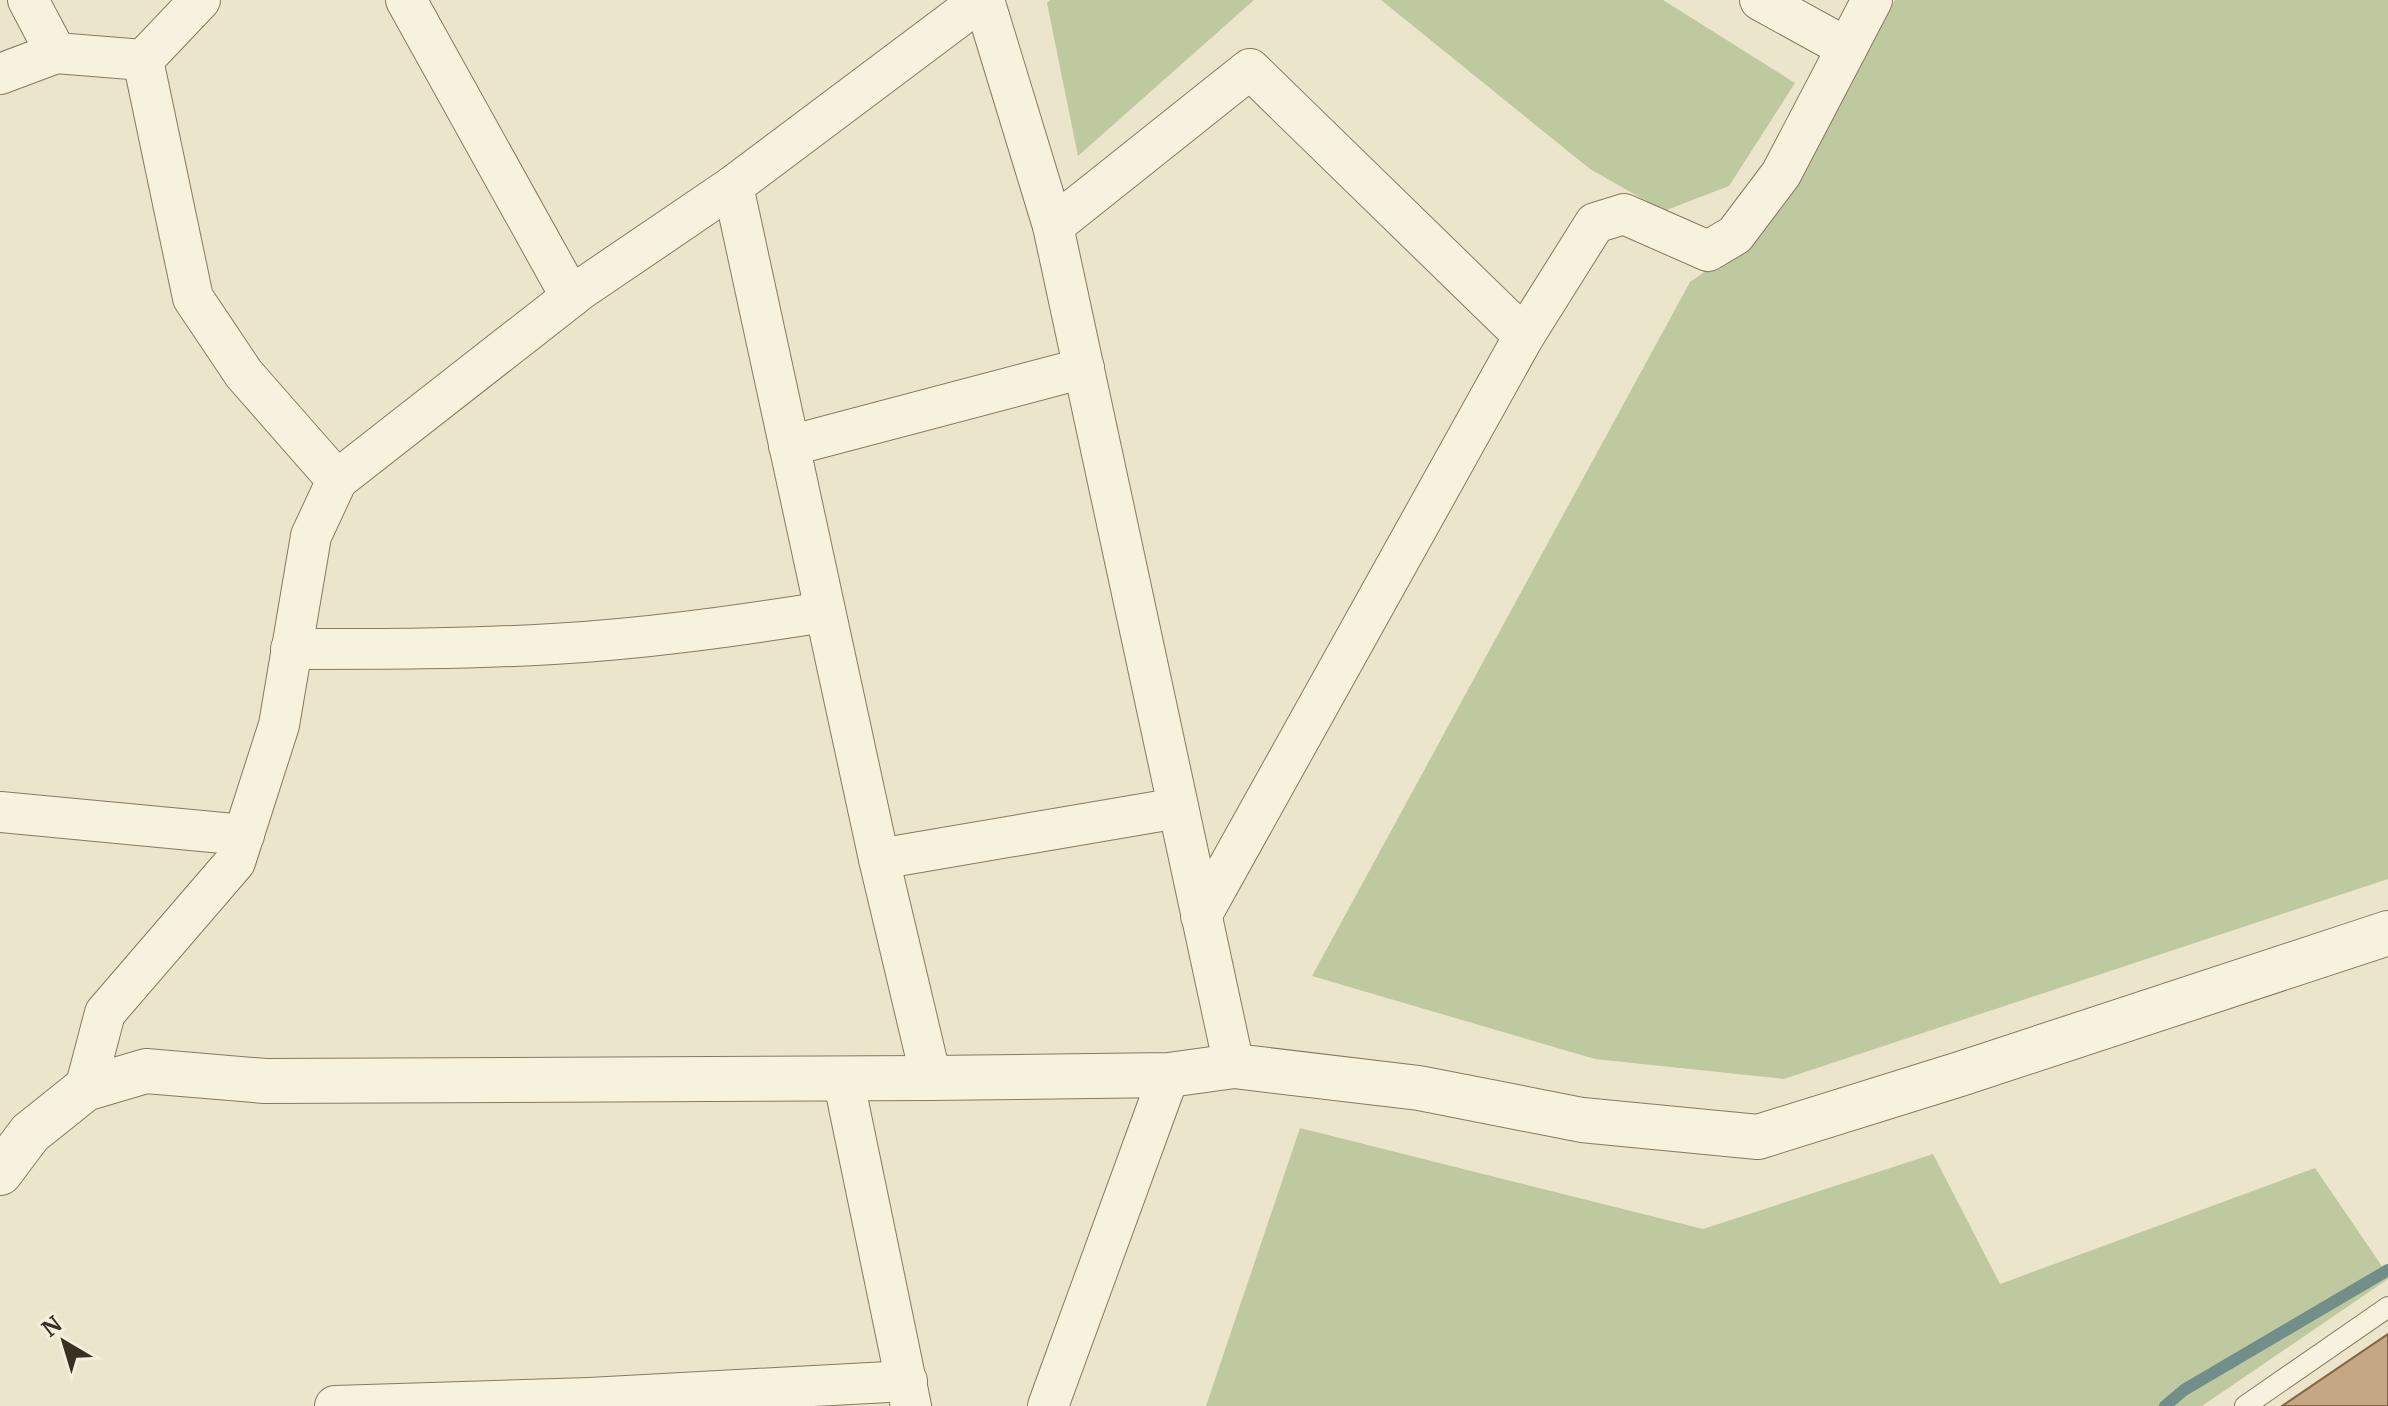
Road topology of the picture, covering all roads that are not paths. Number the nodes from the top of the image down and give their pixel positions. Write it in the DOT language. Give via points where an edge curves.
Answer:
graph roads {
  1 [pos="28,0"];
  2 [pos="200,0"];
  3 [pos="406,0"];
  4 [pos="982,0"];
  5 [pos="1760,0"];
  6 [pos="1872,0"];
  7 [pos="1847,48"];
  8 [pos="56,53"];
  9 [pos="143,60"];
  10 [pos="0,74"];
  11 [pos="733,186"];
  12 [pos="1053,226"];
  13 [pos="571,297"];
  14 [pos="1524,336"];
  15 [pos="1084,368"];
  16 [pos="789,446"];
  17 [pos="337,480"];
  18 [pos="825,612"];
  19 [pos="291,649"];
  20 [pos="1178,808"];
  21 [pos="0,812"];
  22 [pos="244,835"];
  23 [pos="879,859"];
  24 [pos="1201,916"];
  25 [pos="2388,933"];
  26 [pos="1234,1066"];
  27 [pos="1169,1075"];
  28 [pos="843,1078"];
  29 [pos="931,1078"];
  30 [pos="85,1089"];
  31 [pos="0,1173"];
  32 [pos="2388,1307"];
  33 [pos="909,1394"];
  34 [pos="590,1402"];
  35 [pos="335,1406"];
  36 [pos="1048,1406"];
  37 [pos="2245,1406"];
  1 -- 8 [label="street"];
  2 -- 9 [label="street"];
  3 -- 13 [label="street"];
  4 -- 11 [label="street"];
  4 -- 12 [label="street"];
  5 -- 7 [label="street"];
  6 -- 7 [label="street"];
  7 -- 14 [label="street" via="1781,174 1735,235 1708,251 1624,214 1595,223"];
  8 -- 9 [label="street"];
  8 -- 10 [label="street"];
  9 -- 17 [label="street" via="193,298 244,374"];
  11 -- 13 [label="street"];
  11 -- 16 [label="street"];
  12 -- 14 [label="street" via="1250,69"];
  12 -- 15 [label="street"];
  13 -- 17 [label="street"];
  14 -- 24 [label="street"];
  15 -- 16 [label="street"];
  15 -- 20 [label="street"];
  16 -- 18 [label="street"];
  17 -- 19 [label="street" via="311,536"];
  18 -- 19 [label="street" via="555,644"];
  18 -- 23 [label="street"];
  19 -- 22 [label="street" via="279,725"];
  20 -- 23 [label="street"];
  20 -- 24 [label="street"];
  21 -- 22 [label="street"];
  22 -- 30 [label="street" via="235,862 105,1013"];
  23 -- 29 [label="street"];
  24 -- 26 [label="street"];
  25 -- 26 [label="street" via="1758,1137 1582,1120 1419,1088"];
  26 -- 27 [label="street"];
  27 -- 29 [label="street"];
  27 -- 36 [label="street"];
  28 -- 29 [label="street"];
  28 -- 30 [label="street" via="265,1081 146,1071"];
  28 -- 33 [label="street"];
  30 -- 31 [label="street" via="30,1133"];
  32 -- 37 [label="lane"];
  33 -- 34 [label="street"];
  34 -- 35 [label="street"];
}
